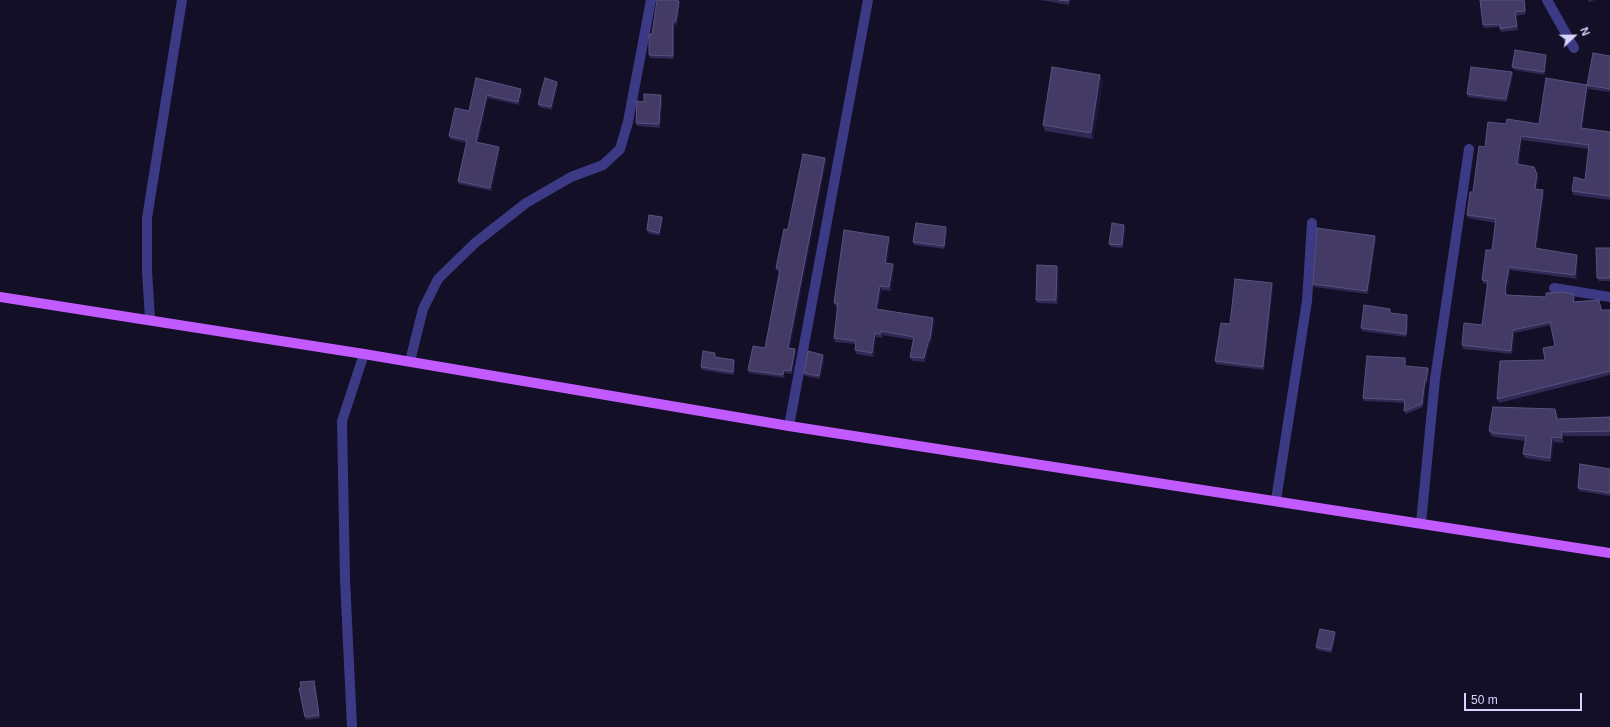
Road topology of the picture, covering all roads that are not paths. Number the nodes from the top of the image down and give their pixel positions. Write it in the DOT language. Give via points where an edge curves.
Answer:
graph roads {
  1 [pos="182,0"];
  2 [pos="651,0"];
  3 [pos="868,0"];
  4 [pos="1547,0"];
  5 [pos="1574,48"];
  6 [pos="1469,149"];
  7 [pos="1312,223"];
  8 [pos="1554,288"];
  9 [pos="0,296"];
  10 [pos="1610,297"];
  11 [pos="150,319"];
  12 [pos="364,354"];
  13 [pos="410,361"];
  14 [pos="789,426"];
  15 [pos="1276,500"];
  16 [pos="1421,523"];
  17 [pos="1610,553"];
  18 [pos="352,727"];
  1 -- 11 [label="street" via="147,218"];
  2 -- 13 [label="street" via="628,122 620,149 603,165 571,178 526,203 475,243 438,279 423,309"];
  3 -- 14 [label="street"];
  4 -- 5 [label="street"];
  6 -- 16 [label="street" via="1435,379"];
  7 -- 15 [label="street" via="1307,301"];
  8 -- 10 [label="street"];
  9 -- 11 [label="main road"];
  11 -- 12 [label="main road"];
  12 -- 13 [label="main road"];
  12 -- 18 [label="street" via="342,421 345,580"];
  13 -- 14 [label="main road"];
  14 -- 15 [label="main road"];
  15 -- 16 [label="main road"];
  16 -- 17 [label="main road"];
}
